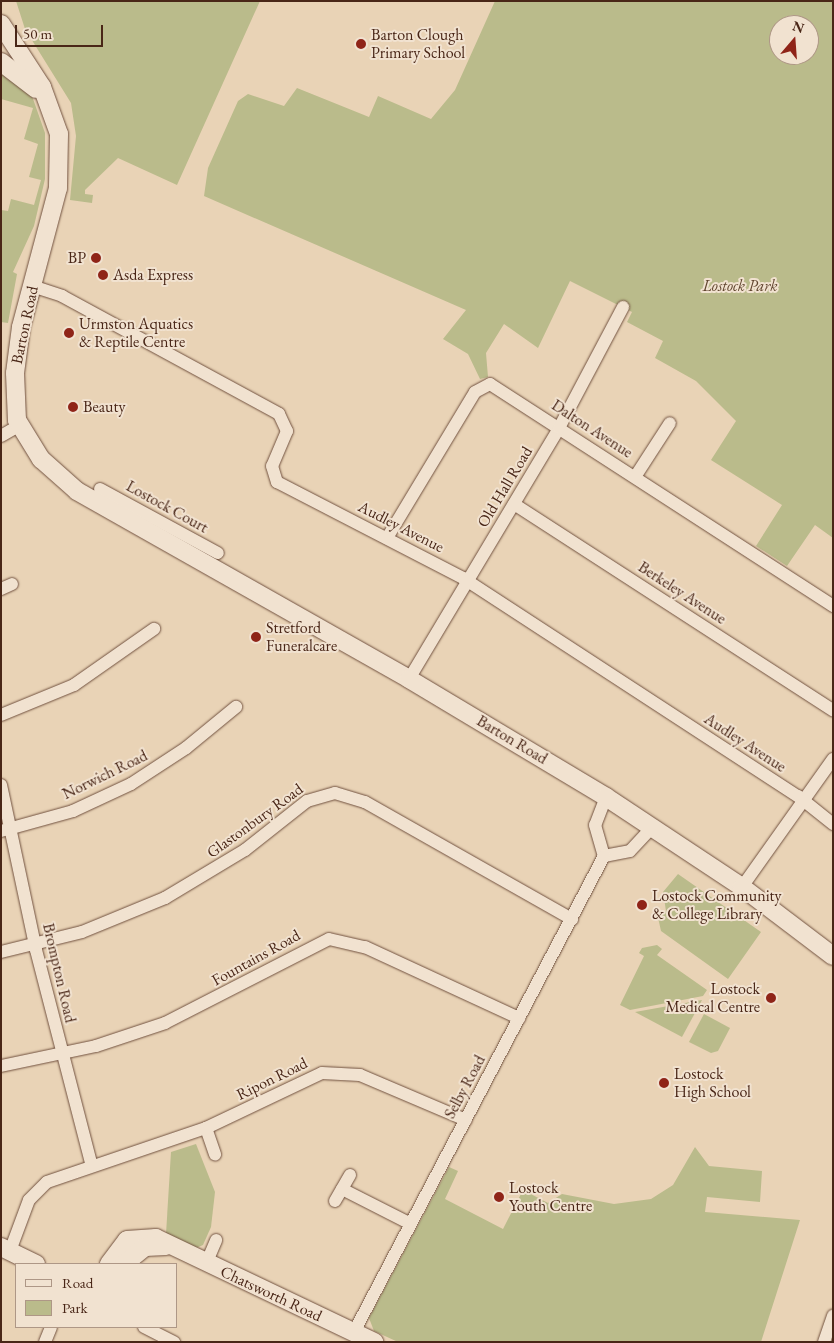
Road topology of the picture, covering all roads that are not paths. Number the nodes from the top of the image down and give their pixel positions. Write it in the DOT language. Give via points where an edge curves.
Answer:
graph roads {
  1 [pos="1,24"];
  2 [pos="1,62"];
  3 [pos="49,102"];
  4 [pos="32,286"];
  5 [pos="622,307"];
  6 [pos="670,423"];
  7 [pos="20,426"];
  8 [pos="559,428"];
  9 [pos="1,436"];
  10 [pos="635,477"];
  11 [pos="100,489"];
  12 [pos="514,504"];
  13 [pos="114,505"];
  14 [pos="387,538"];
  15 [pos="180,542"];
  16 [pos="218,553"];
  17 [pos="467,581"];
  18 [pos="833,606"];
  19 [pos="154,628"];
  20 [pos="409,679"];
  21 [pos="236,707"];
  22 [pos="833,710"];
  23 [pos="1,715"];
  24 [pos="833,759"];
  25 [pos="1,785"];
  26 [pos="606,797"];
  27 [pos="803,800"];
  28 [pos="833,824"];
  29 [pos="652,827"];
  30 [pos="7,831"];
  31 [pos="604,856"];
  32 [pos="742,888"];
  33 [pos="572,918"];
  34 [pos="35,945"];
  35 [pos="1,952"];
  36 [pos="833,956"];
  37 [pos="519,1018"];
  38 [pos="63,1054"];
  39 [pos="1,1066"];
  40 [pos="466,1120"];
  41 [pos="206,1128"];
  42 [pos="215,1154"];
  43 [pos="92,1166"];
  44 [pos="350,1175"];
  45 [pos="342,1189"];
  46 [pos="335,1201"];
  47 [pos="411,1224"];
  48 [pos="216,1240"];
  49 [pos="169,1246"];
  50 [pos="6,1249"];
  51 [pos="34,1263"];
  52 [pos="110,1263"];
  53 [pos="125,1263"];
  54 [pos="206,1264"];
  55 [pos="833,1316"];
  56 [pos="50,1328"];
  57 [pos="146,1328"];
  58 [pos="354,1332"];
  59 [pos="45,1342"];
  60 [pos="174,1342"];
  61 [pos="374,1342"];
  62 [pos="824,1342"];
  1 -- 3 [label="street, Barton Road"];
  2 -- 3 [label="street"];
  3 -- 4 [label="street, Barton Road" via="59,134 58,188"];
  4 -- 7 [label="street, Barton Road" via="15,373"];
  4 -- 14 [label="street, Audley Avenue" via="62,296 278,414 287,431 272,466 277,482"];
  5 -- 8 [label="street, Old Hall Road"];
  6 -- 10 [label="street"];
  7 -- 9 [label="street"];
  7 -- 13 [label="street, Barton Road" via="52,471"];
  8 -- 10 [label="street, Dalton Avenue"];
  8 -- 12 [label="street, Old Hall Road"];
  8 -- 14 [label="street, Dalton Avenue" via="498,387 481,386"];
  10 -- 18 [label="street, Dalton Avenue"];
  11 -- 13 [label="street, Lostock Court"];
  12 -- 17 [label="street, Old Hall Road"];
  12 -- 22 [label="street, Berkeley Avenue"];
  13 -- 15 [label="street, Barton Road"];
  14 -- 17 [label="street, Audley Avenue"];
  15 -- 16 [label="street, Lostock Court"];
  15 -- 20 [label="street, Barton Road"];
  17 -- 20 [label="street, Old Hall Road"];
  17 -- 27 [label="street, Audley Avenue"];
  19 -- 23 [label="street" via="82,681"];
  20 -- 26 [label="street, Barton Road"];
  21 -- 30 [label="street, Norwich Road" via="186,748 131,784 72,810"];
  24 -- 27 [label="street"];
  25 -- 30 [label="street, Brompton Road"];
  26 -- 29 [label="street, Barton Road"];
  26 -- 31 [label="street" via="595,825"];
  27 -- 28 [label="street, Audley Avenue"];
  27 -- 32 [label="street"];
  29 -- 31 [label="street" via="630,851"];
  29 -- 32 [label="street, Barton Road"];
  30 -- 34 [label="street, Brompton Road"];
  31 -- 33 [label="street, Selby Road"];
  32 -- 36 [label="street, Barton Road"];
  33 -- 34 [label="street, Glastonbury Road" via="365,802 335,793 307,801 245,850 165,898"];
  33 -- 37 [label="street, Selby Road"];
  34 -- 35 [label="street, Glastonbury Road"];
  34 -- 38 [label="street, Brompton Road"];
  37 -- 38 [label="street, Fountains Road" via="365,947 329,939 165,1023"];
  37 -- 40 [label="street, Selby Road"];
  38 -- 39 [label="street, Fountains Road"];
  38 -- 43 [label="street, Brompton Road"];
  40 -- 41 [label="street, Ripon Road" via="360,1076 334,1070"];
  40 -- 47 [label="street, Selby Road"];
  41 -- 42 [label="street"];
  41 -- 43 [label="street, Ripon Road"];
  43 -- 50 [label="street, Ripon Road" via="38,1188"];
  44 -- 45 [label="street"];
  45 -- 46 [label="street"];
  45 -- 47 [label="street"];
  47 -- 58 [label="street, Selby Road"];
  48 -- 54 [label="street"];
  49 -- 52 [label="street, Chatsworth Road" via="156,1238 135,1237 118,1247"];
  49 -- 53 [label="street, Chatsworth Road" via="145,1247"];
  49 -- 54 [label="street, Chatsworth Road"];
  50 -- 51 [label="street"];
  54 -- 58 [label="street, Chatsworth Road"];
  55 -- 62 [label="street"];
  56 -- 59 [label="street"];
  57 -- 60 [label="street"];
  58 -- 61 [label="street, Chatsworth Road"];
}
